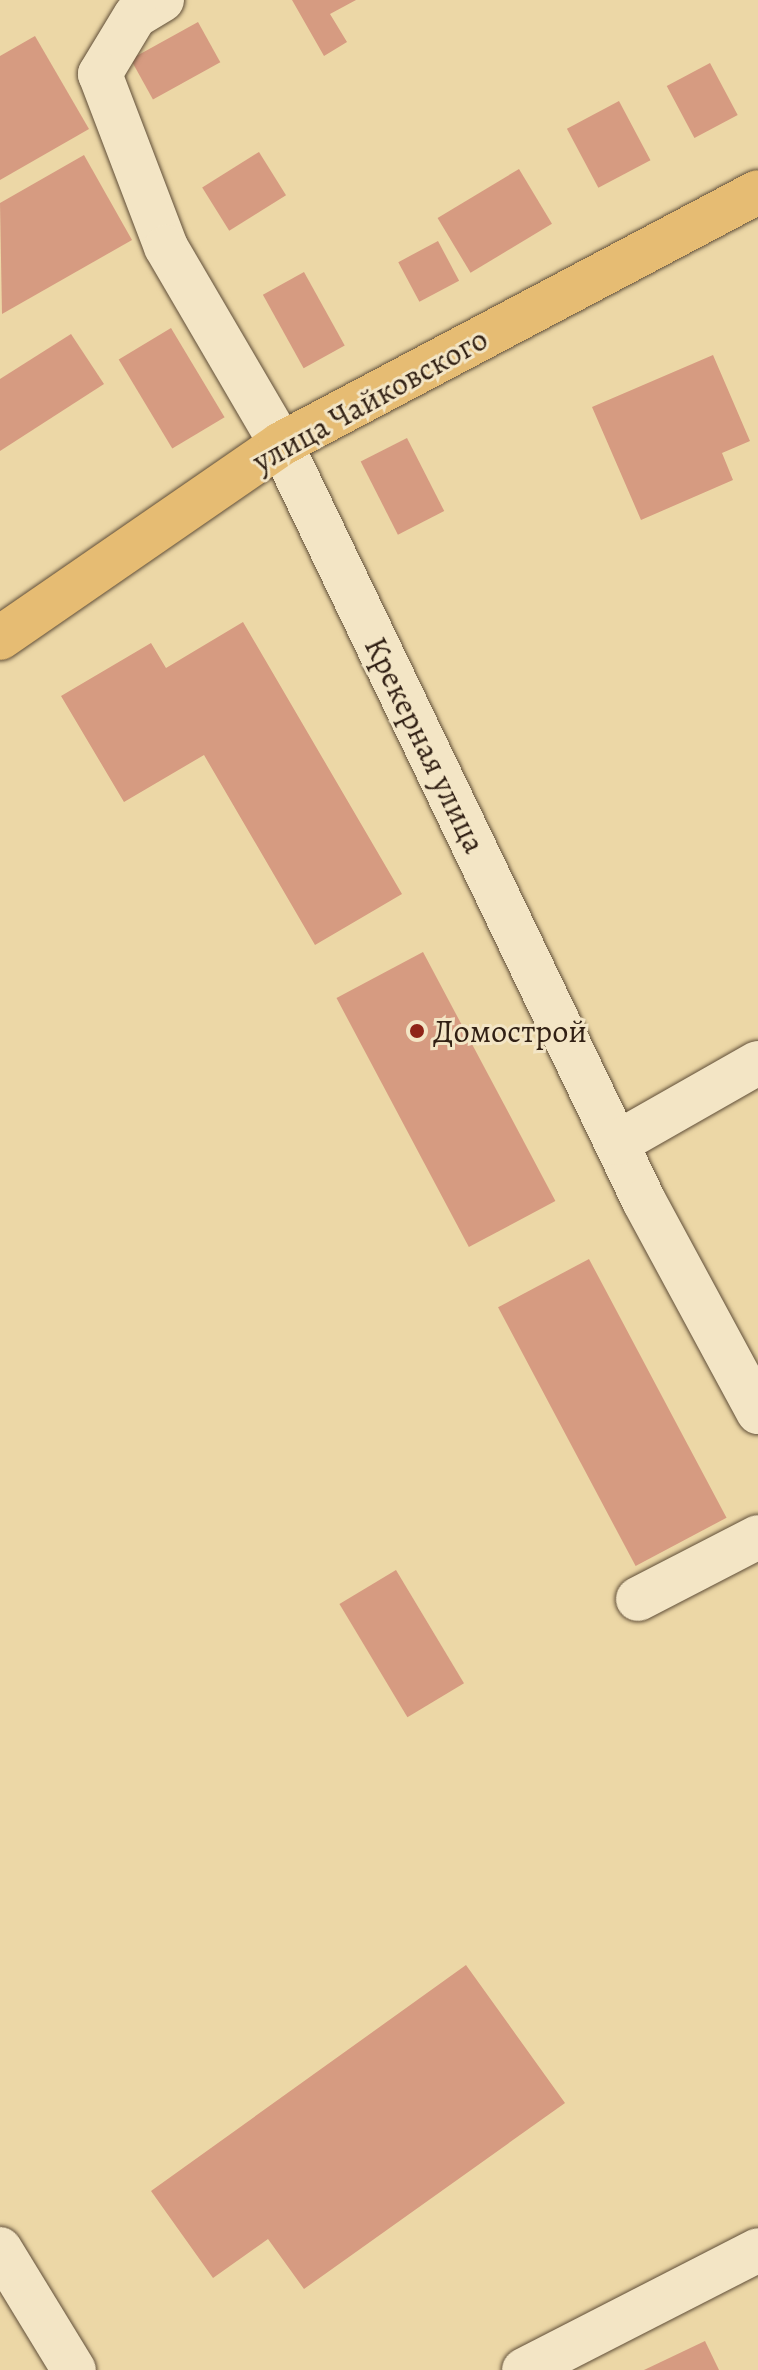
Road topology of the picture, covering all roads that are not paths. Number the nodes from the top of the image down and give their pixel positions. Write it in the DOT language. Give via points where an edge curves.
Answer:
graph roads {
  1 [pos="162,0"];
  2 [pos="758,192"];
  3 [pos="281,444"];
  4 [pos="0,638"];
  5 [pos="758,1063"];
  6 [pos="617,1143"];
  7 [pos="758,1412"];
  8 [pos="758,1537"];
  9 [pos="638,1599"];
  10 [pos="0,2249"];
  11 [pos="758,2250"];
  12 [pos="74,2370"];
  13 [pos="524,2370"];
  1 -- 3 [label="street, Крекерная улица" via="135,16 100,74 166,247"];
  2 -- 3 [label="main road, улица Чайковского"];
  3 -- 4 [label="main road, улица Чайковского"];
  3 -- 6 [label="street, Крекерная улица"];
  5 -- 6 [label="street"];
  6 -- 7 [label="street, Крекерная улица"];
  8 -- 9 [label="street"];
  10 -- 12 [label="street"];
  11 -- 13 [label="street"];
}
